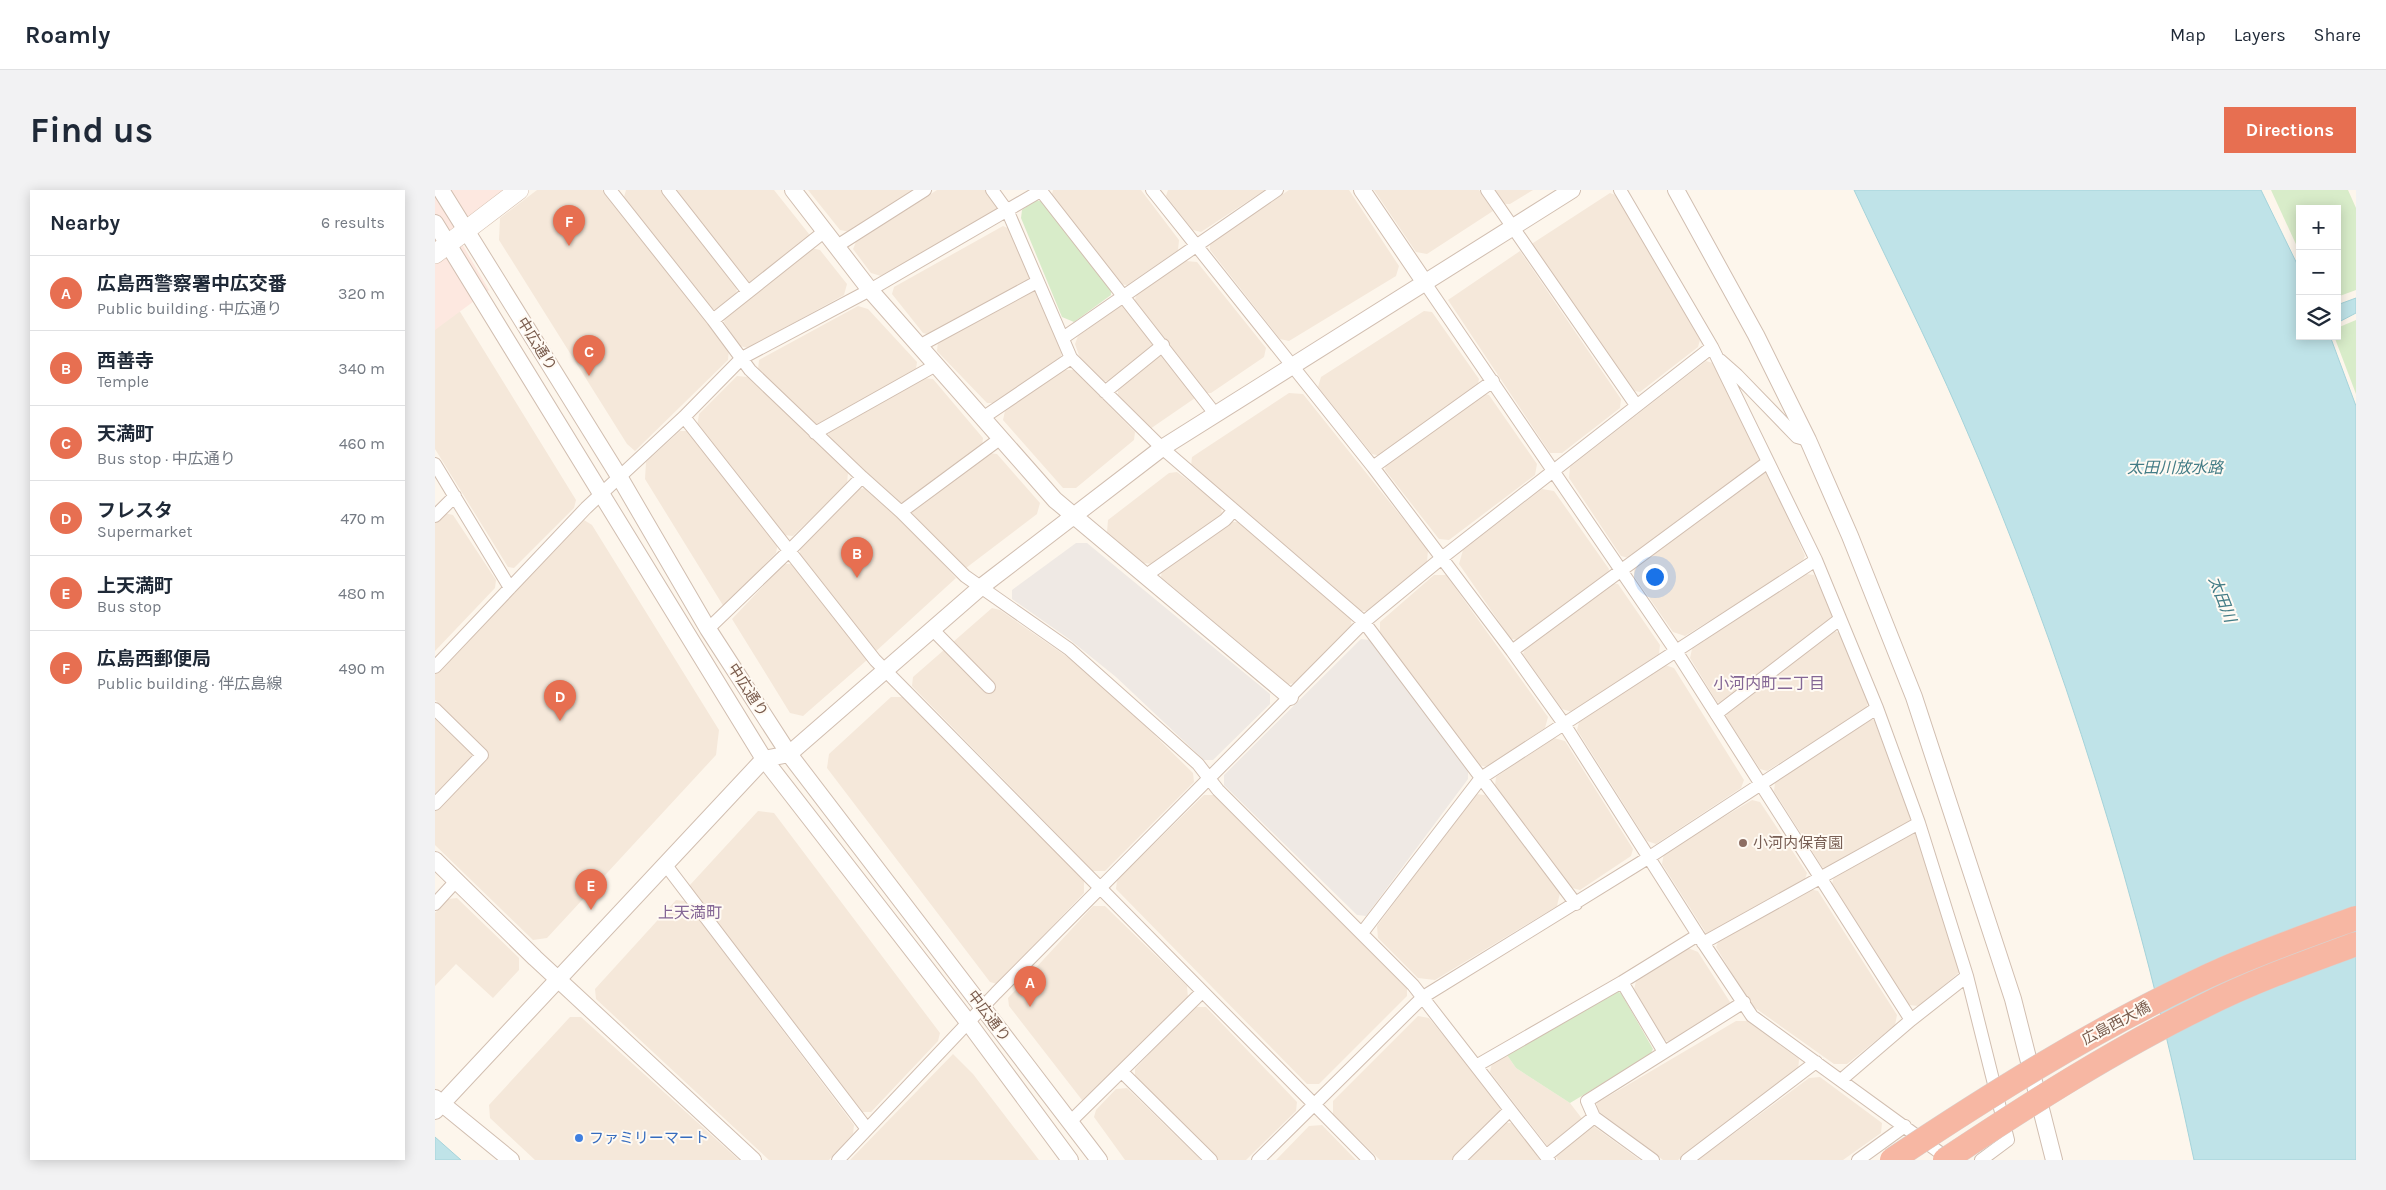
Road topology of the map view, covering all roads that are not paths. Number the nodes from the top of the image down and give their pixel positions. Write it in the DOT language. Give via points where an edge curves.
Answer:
graph roads {
  1 [pos="441,190"];
  2 [pos="519,190"];
  3 [pos="668,190"];
  4 [pos="793,190"];
  5 [pos="925,190"];
  6 [pos="992,190"];
  7 [pos="1042,190"];
  8 [pos="1277,190"];
  9 [pos="1362,190"];
  10 [pos="1487,190"];
  11 [pos="1572,190"];
  12 [pos="1620,190"];
  13 [pos="1676,190"];
  14 [pos="1154,191"];
  15 [pos="615,192"];
  16 [pos="1008,212"];
  17 [pos="435,223"];
  18 [pos="1513,228"];
  19 [pos="466,230"];
  20 [pos="825,231"];
  21 [pos="837,246"];
  22 [pos="1196,246"];
  23 [pos="442,249"];
  24 [pos="1037,282"];
  25 [pos="1425,283"];
  26 [pos="870,290"];
  27 [pos="748,292"];
  28 [pos="1122,296"];
  29 [pos="713,320"];
  30 [pos="1063,338"];
  31 [pos="1163,345"];
  32 [pos="919,346"];
  33 [pos="1712,347"];
  34 [pos="742,358"];
  35 [pos="1071,358"];
  36 [pos="1718,359"];
  37 [pos="936,365"];
  38 [pos="1291,367"];
  39 [pos="1493,380"];
  40 [pos="1105,392"];
  41 [pos="1636,405"];
  42 [pos="1216,414"];
  43 [pos="684,417"];
  44 [pos="984,418"];
  45 [pos="815,433"];
  46 [pos="1001,438"];
  47 [pos="1808,440"];
  48 [pos="1162,448"];
  49 [pos="1768,462"];
  50 [pos="435,464"];
  51 [pos="1373,467"];
  52 [pos="1554,471"];
  53 [pos="862,477"];
  54 [pos="620,478"];
  55 [pos="601,494"];
  56 [pos="455,496"];
  57 [pos="1234,510"];
  58 [pos="901,512"];
  59 [pos="435,516"];
  60 [pos="1075,517"];
  61 [pos="790,550"];
  62 [pos="1443,557"];
  63 [pos="1816,560"];
  64 [pos="1622,571"];
  65 [pos="1145,576"];
  66 [pos="981,587"];
  67 [pos="510,588"];
  68 [pos="1840,620"];
  69 [pos="1365,622"];
  70 [pos="708,629"];
  71 [pos="933,630"];
  72 [pos="1512,651"];
  73 [pos="1676,651"];
  74 [pos="435,667"];
  75 [pos="886,670"];
  76 [pos="989,687"];
  77 [pos="1290,697"];
  78 [pos="1877,708"];
  79 [pos="435,709"];
  80 [pos="1716,714"];
  81 [pos="1564,724"];
  82 [pos="789,754"];
  83 [pos="765,759"];
  84 [pos="1208,778"];
  85 [pos="1481,778"];
  86 [pos="1761,785"];
  87 [pos="435,804"];
  88 [pos="1919,823"];
  89 [pos="1648,858"];
  90 [pos="435,860"];
  91 [pos="665,864"];
  92 [pos="1820,877"];
  93 [pos="457,881"];
  94 [pos="1100,886"];
  95 [pos="435,904"];
  96 [pos="1576,904"];
  97 [pos="2356,918"];
  98 [pos="1362,933"];
  99 [pos="1700,939"];
  100 [pos="2356,944"];
  101 [pos="1967,976"];
  102 [pos="560,980"];
  103 [pos="1622,982"];
  104 [pos="1201,992"];
  105 [pos="1423,997"];
  106 [pos="1744,1002"];
  107 [pos="982,1008"];
  108 [pos="1911,1020"];
  109 [pos="969,1022"];
  110 [pos="1664,1052"];
  111 [pos="1816,1062"];
  112 [pos="1476,1066"];
  113 [pos="1122,1072"];
  114 [pos="1841,1080"];
  115 [pos="438,1104"];
  116 [pos="1314,1106"];
  117 [pos="1509,1110"];
  118 [pos="1594,1117"];
  119 [pos="1070,1122"];
  120 [pos="1905,1126"];
  121 [pos="867,1129"];
  122 [pos="1547,1158"];
  123 [pos="511,1160"];
  124 [pos="753,1160"];
  125 [pos="838,1160"];
  126 [pos="1070,1160"];
  127 [pos="1099,1160"];
  128 [pos="1211,1160"];
  129 [pos="1258,1160"];
  130 [pos="1369,1160"];
  131 [pos="1459,1160"];
  132 [pos="1653,1160"];
  133 [pos="1687,1160"];
  134 [pos="1858,1160"];
  135 [pos="1892,1160"];
  136 [pos="1945,1160"];
  137 [pos="1950,1160"];
  138 [pos="1981,1160"];
  139 [pos="2054,1160"];
  1 -- 19 [label="street, 中広通り"];
  2 -- 19 [label="main road"];
  3 -- 27 [label="street"];
  4 -- 20 [label="street"];
  5 -- 21 [label="street"];
  6 -- 16 [label="street"];
  7 -- 16 [label="street"];
  7 -- 28 [label="street"];
  8 -- 22 [label="street"];
  9 -- 25 [label="street"];
  10 -- 18 [label="street"];
  11 -- 18 [label="street"];
  12 -- 33 [label="street"];
  13 -- 47 [label="street" via="1756,335"];
  14 -- 22 [label="street"];
  15 -- 29 [label="street"];
  16 -- 24 [label="street"];
  16 -- 26 [label="street"];
  17 -- 23 [label="street"];
  18 -- 25 [label="street"];
  18 -- 41 [label="street"];
  19 -- 23 [label="main road"];
  19 -- 54 [label="street, 中広通り"];
  20 -- 21 [label="street"];
  20 -- 27 [label="street"];
  21 -- 26 [label="street"];
  22 -- 28 [label="street"];
  22 -- 38 [label="street"];
  23 -- 55 [label="street"];
  24 -- 30 [label="street"];
  24 -- 32 [label="street"];
  25 -- 38 [label="street"];
  25 -- 39 [label="street"];
  26 -- 32 [label="street"];
  26 -- 34 [label="street"];
  27 -- 29 [label="street"];
  28 -- 30 [label="street"];
  28 -- 31 [label="street"];
  29 -- 34 [label="street"];
  30 -- 35 [label="street"];
  31 -- 40 [label="street"];
  31 -- 42 [label="street"];
  32 -- 37 [label="street"];
  33 -- 36 [label="street"];
  33 -- 41 [label="street"];
  34 -- 43 [label="street"];
  34 -- 45 [label="street" via="750,370"];
  35 -- 40 [label="street"];
  35 -- 44 [label="street"];
  36 -- 47 [label="street" via="1797,437"];
  36 -- 49 [label="street"];
  37 -- 44 [label="street"];
  37 -- 45 [label="street"];
  38 -- 42 [label="street"];
  38 -- 51 [label="street"];
  39 -- 51 [label="street"];
  39 -- 52 [label="street"];
  40 -- 48 [label="street"];
  41 -- 52 [label="street"];
  42 -- 48 [label="street"];
  43 -- 54 [label="street"];
  43 -- 61 [label="street"];
  44 -- 46 [label="street"];
  45 -- 53 [label="street"];
  46 -- 58 [label="street"];
  46 -- 60 [label="street" via="1055,500"];
  47 -- 139 [label="street" via="1914,697 2013,999"];
  48 -- 57 [label="street"];
  48 -- 60 [label="street"];
  49 -- 63 [label="street"];
  49 -- 64 [label="street"];
  50 -- 56 [label="street"];
  51 -- 62 [label="street"];
  52 -- 62 [label="street"];
  52 -- 64 [label="street"];
  53 -- 58 [label="street"];
  53 -- 61 [label="street"];
  54 -- 55 [label="street"];
  54 -- 70 [label="street, 中広通り"];
  55 -- 67 [label="street"];
  55 -- 83 [label="street"];
  56 -- 59 [label="street"];
  56 -- 67 [label="street"];
  57 -- 65 [label="street" via="1225,520"];
  57 -- 69 [label="street"];
  58 -- 66 [label="street" via="965,576"];
  60 -- 65 [label="street"];
  60 -- 66 [label="street"];
  61 -- 70 [label="street"];
  61 -- 75 [label="street"];
  62 -- 69 [label="street"];
  62 -- 72 [label="street"];
  63 -- 68 [label="street"];
  63 -- 73 [label="street"];
  64 -- 72 [label="street"];
  64 -- 73 [label="street"];
  65 -- 77 [label="street"];
  66 -- 71 [label="street"];
  66 -- 84 [label="street" via="1069,649 1198,764"];
  67 -- 74 [label="street"];
  68 -- 78 [label="street"];
  68 -- 80 [label="street"];
  69 -- 77 [label="street"];
  69 -- 85 [label="street"];
  70 -- 82 [label="street, 中広通り"];
  71 -- 75 [label="street"];
  71 -- 76 [label="street"];
  72 -- 81 [label="street"];
  73 -- 80 [label="street"];
  73 -- 81 [label="street"];
  75 -- 82 [label="street"];
  75 -- 94 [label="street"];
  77 -- 84 [label="street"];
  78 -- 86 [label="street"];
  78 -- 88 [label="street"];
  79 -- 87 [label="street" via="482,755"];
  80 -- 86 [label="street"];
  81 -- 85 [label="street"];
  81 -- 89 [label="street"];
  82 -- 83 [label="street"];
  82 -- 107 [label="street, 中広通り"];
  83 -- 91 [label="street"];
  83 -- 109 [label="street"];
  84 -- 94 [label="street"];
  84 -- 98 [label="street"];
  85 -- 96 [label="street"];
  85 -- 98 [label="street"];
  86 -- 89 [label="street"];
  86 -- 92 [label="street"];
  88 -- 92 [label="street"];
  88 -- 101 [label="street"];
  89 -- 96 [label="street"];
  89 -- 99 [label="street"];
  90 -- 93 [label="street"];
  91 -- 102 [label="street"];
  91 -- 121 [label="street"];
  92 -- 99 [label="street"];
  92 -- 108 [label="street"];
  93 -- 95 [label="street"];
  93 -- 102 [label="street"];
  94 -- 104 [label="street"];
  94 -- 107 [label="street"];
  96 -- 105 [label="street"];
  97 -- 135 [label="highway, 広島西大橋, bridge" via="2192,983 2122,1019 2049,1060"];
  98 -- 105 [label="street"];
  99 -- 103 [label="street"];
  99 -- 106 [label="street"];
  100 -- 136 [label="highway, 広島西大橋, bridge" via="2203,1006 2062,1083"];
  101 -- 108 [label="street"];
  101 -- 138 [label="street" via="2007,1140"];
  102 -- 115 [label="street"];
  102 -- 124 [label="street"];
  103 -- 110 [label="street"];
  103 -- 112 [label="street"];
  104 -- 113 [label="street"];
  104 -- 116 [label="street"];
  105 -- 112 [label="street"];
  105 -- 116 [label="street"];
  106 -- 110 [label="street"];
  106 -- 111 [label="street" via="1752,1016"];
  107 -- 109 [label="street"];
  107 -- 119 [label="street, 中広通り"];
  108 -- 114 [label="street"];
  109 -- 121 [label="street"];
  109 -- 126 [label="street"];
  110 -- 118 [label="street" via="1587,1101"];
  111 -- 114 [label="street"];
  111 -- 133 [label="street"];
  112 -- 117 [label="street"];
  113 -- 119 [label="street"];
  113 -- 128 [label="street"];
  114 -- 120 [label="street"];
  115 -- 123 [label="street"];
  116 -- 129 [label="street"];
  116 -- 130 [label="street"];
  117 -- 122 [label="street"];
  117 -- 131 [label="street"];
  118 -- 122 [label="street"];
  118 -- 132 [label="street"];
  119 -- 127 [label="street, 中広通り"];
  120 -- 134 [label="street"];
  120 -- 137 [label="street"];
  121 -- 125 [label="street"];
}
